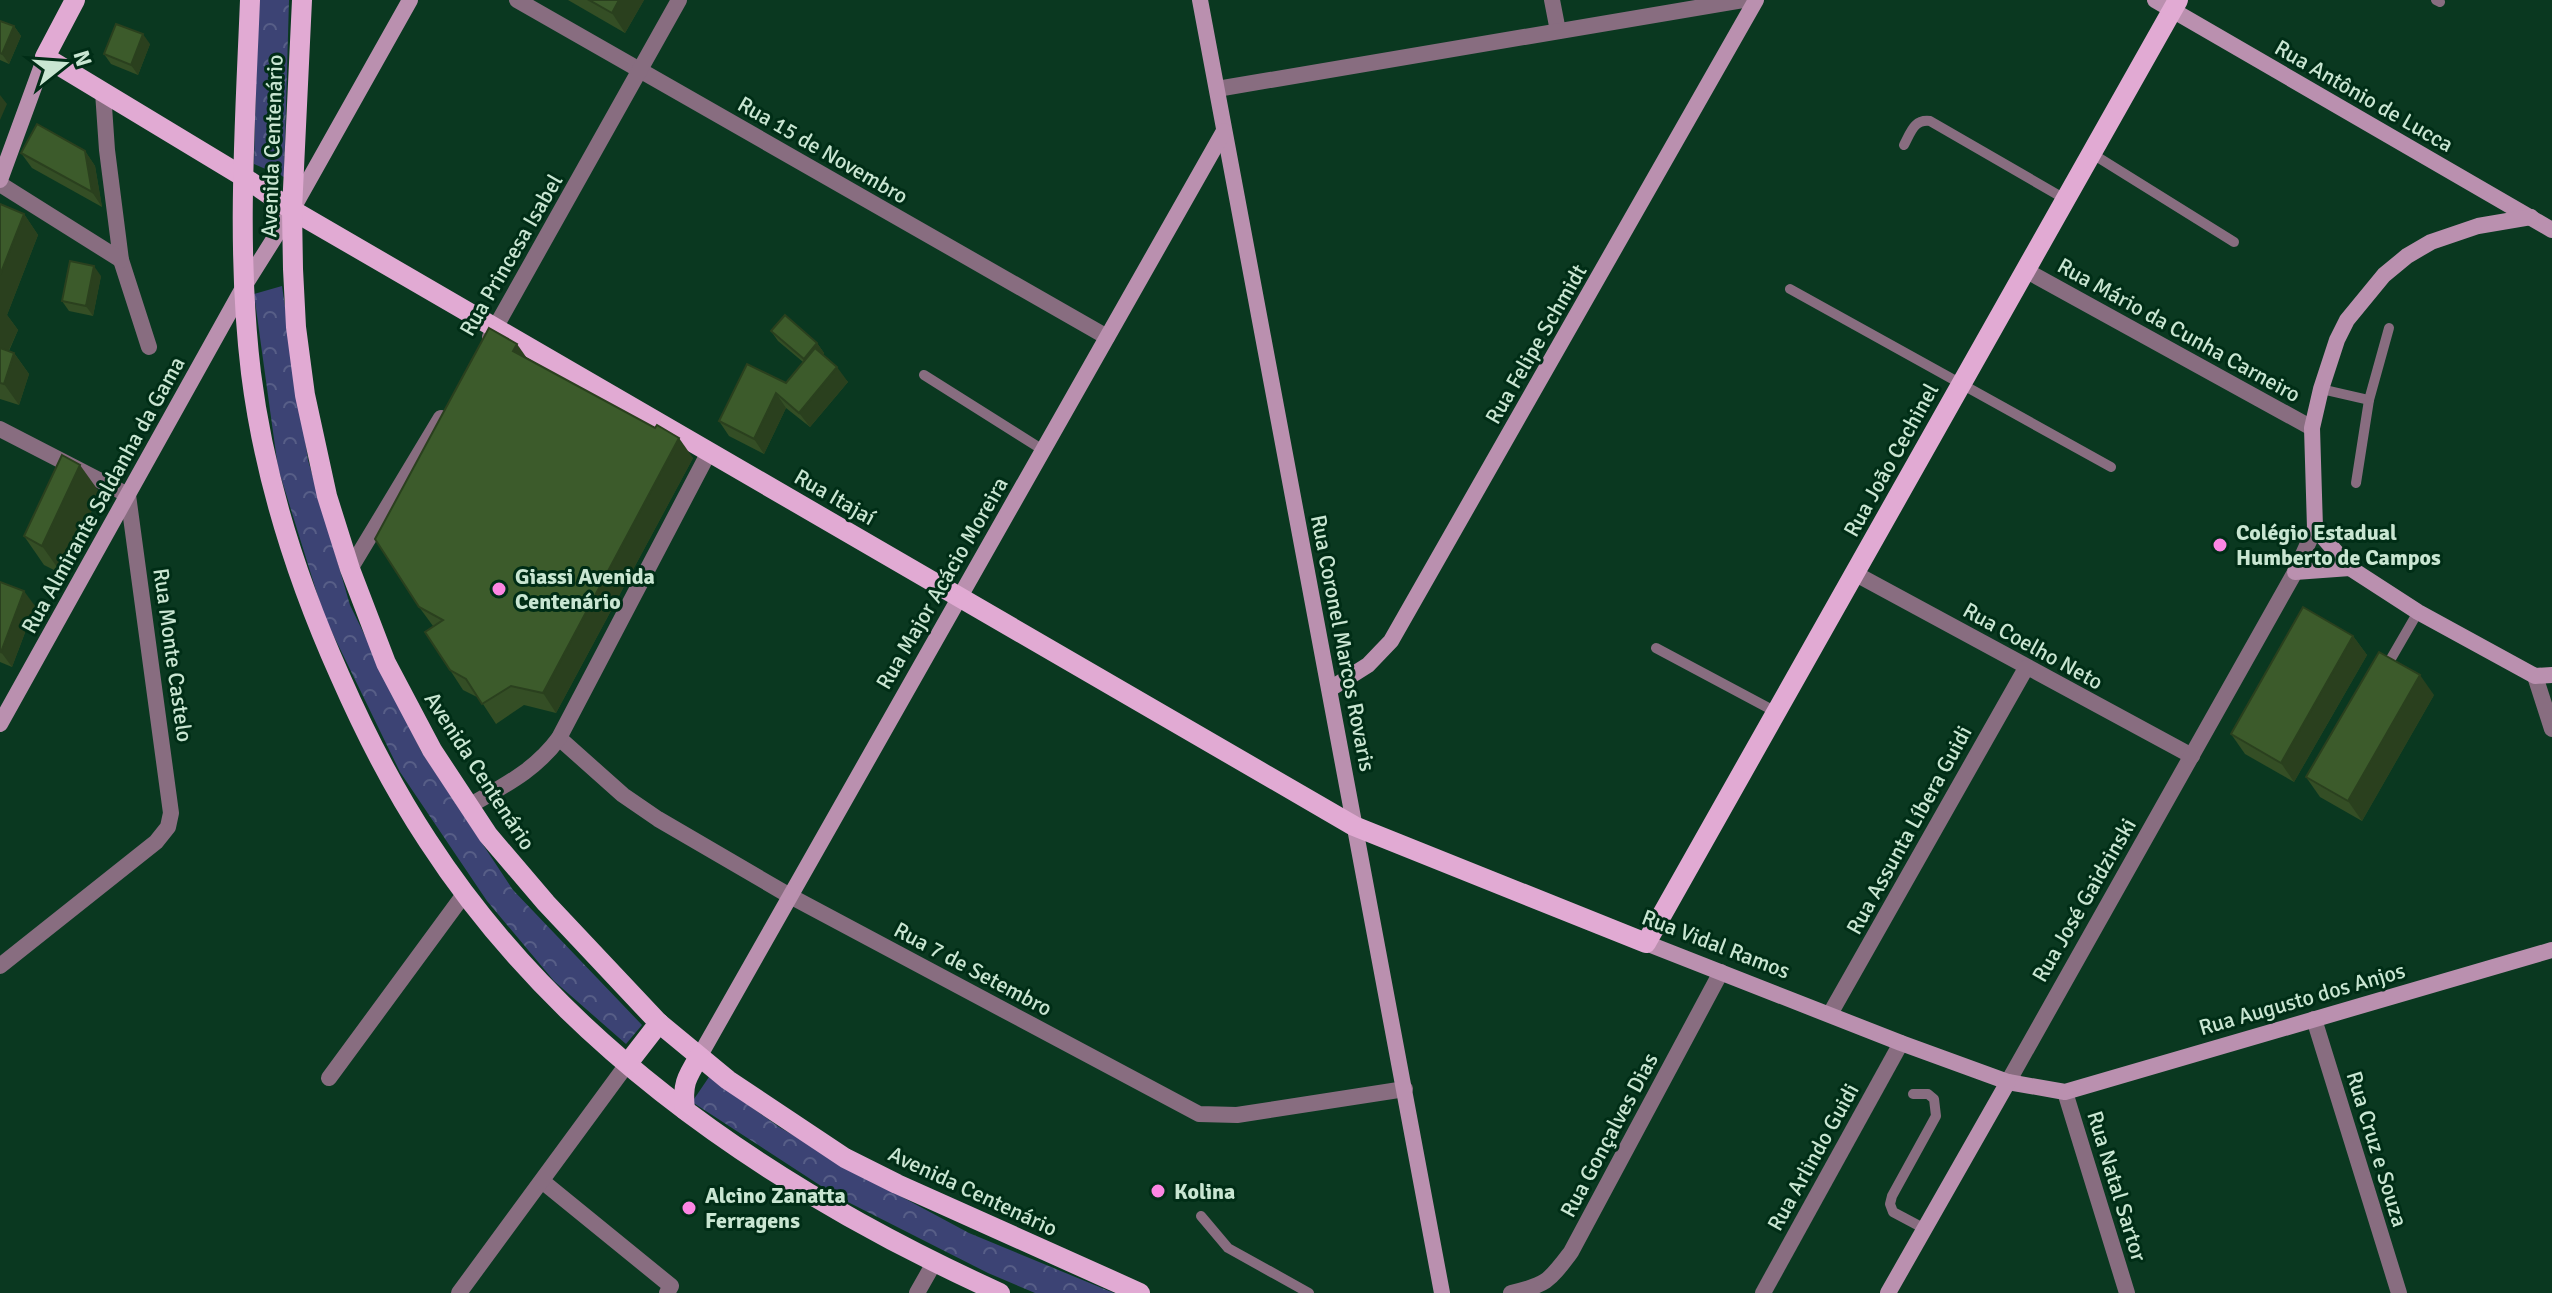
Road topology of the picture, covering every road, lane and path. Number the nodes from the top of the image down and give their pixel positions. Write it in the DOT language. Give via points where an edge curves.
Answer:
graph roads {
  1 [pos="75,0"];
  2 [pos="250,0"];
  3 [pos="302,0"];
  4 [pos="410,0"];
  5 [pos="517,0"];
  6 [pos="679,0"];
  7 [pos="1200,0"];
  8 [pos="1552,0"];
  9 [pos="1743,0"];
  10 [pos="1756,0"];
  11 [pos="2168,3"];
  12 [pos="1558,31"];
  13 [pos="45,57"];
  14 [pos="640,70"];
  15 [pos="1217,89"];
  16 [pos="103,92"];
  17 [pos="1224,131"];
  18 [pos="1904,145"];
  19 [pos="2091,153"];
  20 [pos="242,176"];
  21 [pos="0,182"];
  22 [pos="2065,199"];
  23 [pos="292,210"];
  24 [pos="2531,217"];
  25 [pos="2552,230"];
  26 [pos="2234,242"];
  27 [pos="121,260"];
  28 [pos="2025,270"];
  29 [pos="243,288"];
  30 [pos="1790,289"];
  31 [pos="496,328"];
  32 [pos="2389,328"];
  33 [pos="1107,337"];
  34 [pos="149,347"];
  35 [pos="479,355"];
  36 [pos="924,375"];
  37 [pos="1961,384"];
  38 [pos="2321,389"];
  39 [pos="2369,400"];
  40 [pos="447,408"];
  41 [pos="2312,428"];
  42 [pos="0,429"];
  43 [pos="1043,450"];
  44 [pos="709,452"];
  45 [pos="2111,467"];
  46 [pos="2356,483"];
  47 [pos="128,495"];
  48 [pos="2315,528"];
  49 [pos="2350,568"];
  50 [pos="350,569"];
  51 [pos="2295,572"];
  52 [pos="1854,573"];
  53 [pos="959,597"];
  54 [pos="2418,612"];
  55 [pos="1656,648"];
  56 [pos="2026,668"];
  57 [pos="2544,675"];
  58 [pos="2380,678"];
  59 [pos="1330,689"];
  60 [pos="1776,712"];
  61 [pos="0,724"];
  62 [pos="2552,729"];
  63 [pos="559,738"];
  64 [pos="2192,756"];
  65 [pos="469,806"];
  66 [pos="1354,826"];
  67 [pos="465,893"];
  68 [pos="790,896"];
  69 [pos="1646,943"];
  70 [pos="2552,950"];
  71 [pos="0,966"];
  72 [pos="1721,972"];
  73 [pos="1830,1014"];
  74 [pos="2314,1019"];
  75 [pos="659,1023"];
  76 [pos="1901,1043"];
  77 [pos="699,1057"];
  78 [pos="628,1063"];
  79 [pos="329,1078"];
  80 [pos="2008,1082"];
  81 [pos="1405,1089"];
  82 [pos="2065,1092"];
  83 [pos="1913,1094"];
  84 [pos="685,1110"];
  85 [pos="542,1181"];
  86 [pos="1201,1216"];
  87 [pos="1925,1229"];
  88 [pos="934,1263"];
  89 [pos="459,1293"];
  90 [pos="667,1293"];
  91 [pos="917,1293"];
  92 [pos="1000,1293"];
  93 [pos="1140,1293"];
  94 [pos="1309,1293"];
  95 [pos="1442,1293"];
  96 [pos="1511,1293"];
  97 [pos="1763,1293"];
  98 [pos="1888,1293"];
  99 [pos="2127,1293"];
  100 [pos="2399,1293"];
  1 -- 13 [label="main road"];
  2 -- 20 [label="main road, Avenida Centenário"];
  3 -- 23 [label="main road, Avenida Centenário"];
  4 -- 23 [label="street, Rua Almirante Saldanha da Gama"];
  5 -- 14 [label="street, Rua 15 de Novembro"];
  6 -- 14 [label="street, Rua Princesa Isabel"];
  7 -- 15 [label="street, Rua Coronel Marcos Rovaris"];
  8 -- 12 [label="street"];
  9 -- 12 [label="street"];
  10 -- 59 [label="street, Rua Felipe Schmidt" via="1397,632 1380,655"];
  11 -- 19 [label="main road, Rua João Cechinel"];
  11 -- 24 [label="street, Rua Antônio de Lucca"];
  12 -- 15 [label="street"];
  13 -- 16 [label="main road, Rua Itajaí"];
  13 -- 21 [label="street"];
  14 -- 31 [label="street, Rua Princesa Isabel"];
  14 -- 33 [label="street, Rua 15 de Novembro"];
  15 -- 17 [label="street, Rua Coronel Marcos Rovaris"];
  16 -- 20 [label="main road, Rua Itajaí"];
  16 -- 27 [label="street"];
  17 -- 33 [label="street, Rua Major Acácio Moreira"];
  17 -- 59 [label="street, Rua Coronel Marcos Rovaris"];
  18 -- 22 [label="lane" via="1915,123 1930,121"];
  19 -- 22 [label="main road, Rua João Cechinel"];
  19 -- 26 [label="lane"];
  20 -- 23 [label="main road, Rua Itajaí"];
  20 -- 29 [label="main road, Avenida Centenário"];
  21 -- 27 [label="street"];
  22 -- 28 [label="main road, Rua João Cechinel"];
  23 -- 29 [label="street, Rua Almirante Saldanha da Gama"];
  23 -- 31 [label="main road, Rua Itajaí"];
  23 -- 50 [label="main road, Avenida Centenário" via="296,327 305,395"];
  24 -- 25 [label="street, Rua Antônio de Lucca"];
  24 -- 38 [label="street" via="2442,238 2396,265 2347,320"];
  27 -- 34 [label="street"];
  28 -- 37 [label="main road, Rua João Cechinel"];
  28 -- 41 [label="street, Rua Mário da Cunha Carneiro"];
  29 -- 47 [label="street, Rua Almirante Saldanha da Gama"];
  29 -- 67 [label="main road, Avenida Centenário" via="258,418 303,586 375,751"];
  30 -- 37 [label="lane"];
  31 -- 35 [label="street, Rua Princesa Isabel"];
  31 -- 44 [label="main road, Rua Itajaí"];
  32 -- 39 [label="lane"];
  33 -- 43 [label="street, Rua Major Acácio Moreira"];
  36 -- 43 [label="lane"];
  37 -- 45 [label="lane"];
  37 -- 52 [label="main road, Rua João Cechinel"];
  38 -- 39 [label="lane"];
  38 -- 41 [label="street"];
  39 -- 46 [label="lane"];
  40 -- 50 [label="street"];
  41 -- 48 [label="street"];
  42 -- 47 [label="street"];
  43 -- 53 [label="street, Rua Major Acácio Moreira"];
  44 -- 53 [label="main road, Rua Itajaí"];
  44 -- 63 [label="street"];
  47 -- 61 [label="street, Rua Almirante Saldanha da Gama"];
  47 -- 71 [label="street, Rua Monte Castelo" via="170,822 156,842"];
  48 -- 49 [label="street"];
  48 -- 51 [label="street, Rua José Gaidzinski"];
  49 -- 51 [label="street"];
  49 -- 54 [label="street"];
  50 -- 65 [label="main road, Avenida Centenário" via="386,663"];
  51 -- 64 [label="street, Rua José Gaidzinski"];
  52 -- 56 [label="street, Rua Coelho Neto"];
  52 -- 60 [label="main road, Rua João Cechinel"];
  53 -- 66 [label="main road, Rua Itajaí"];
  53 -- 68 [label="street, Rua Major Acácio Moreira"];
  54 -- 57 [label="street"];
  54 -- 58 [label="lane"];
  55 -- 60 [label="lane"];
  56 -- 64 [label="street, Rua Coelho Neto"];
  56 -- 73 [label="street, Rua Assunta Líbera Guidi"];
  57 -- 62 [label="street"];
  59 -- 66 [label="street, Rua Coronel Marcos Rovaris"];
  60 -- 69 [label="main road, Rua João Cechinel"];
  63 -- 65 [label="street" via="526,772"];
  63 -- 68 [label="street, Rua 7 de Setembro" via="658,819"];
  64 -- 80 [label="street, Rua José Gaidzinski"];
  65 -- 75 [label="main road, Avenida Centenário" via="512,866"];
  66 -- 69 [label="main road, Rua Vidal Ramos"];
  66 -- 81 [label="street, Rua Coronel Marcos Rovaris"];
  67 -- 78 [label="main road, Avenida Centenário" via="530,970"];
  67 -- 79 [label="street"];
  68 -- 77 [label="street, Rua Major Acácio Moreira"];
  68 -- 81 [label="street, Rua 7 de Setembro" via="1199,1114 1237,1115"];
  69 -- 72 [label="street, Rua Vidal Ramos"];
  70 -- 74 [label="street, Rua Augusto dos Anjos"];
  72 -- 73 [label="street, Rua Vidal Ramos"];
  72 -- 96 [label="street, Rua Gonçalves Dias" via="1571,1252 1549,1281"];
  73 -- 76 [label="street, Rua Vidal Ramos"];
  74 -- 82 [label="street, Rua Augusto dos Anjos"];
  74 -- 100 [label="street, Rua Cruz e Souza"];
  75 -- 77 [label="main road, Avenida Centenário"];
  75 -- 78 [label="main road"];
  76 -- 80 [label="street, Rua Vidal Ramos"];
  76 -- 97 [label="street, Rua Arlindo Guidi"];
  77 -- 84 [label="main road" via="685,1079"];
  77 -- 93 [label="main road, Avenida Centenário" via="845,1158"];
  78 -- 84 [label="main road, Avenida Centenário"];
  78 -- 85 [label="street"];
  80 -- 82 [label="street, Rua Vidal Ramos"];
  80 -- 87 [label="street, Rua José Gaidzinski"];
  81 -- 95 [label="street, Rua Coronel Marcos Rovaris"];
  82 -- 99 [label="street, Rua Natal Sartor"];
  83 -- 87 [label="lane" via="1934,1099 1936,1116 1890,1204 1893,1212"];
  84 -- 88 [label="main road, Avenida Centenário" via="790,1183"];
  85 -- 89 [label="street"];
  85 -- 90 [label="street" via="671,1286"];
  86 -- 94 [label="lane" via="1228,1248"];
  87 -- 98 [label="street, Rua José Gaidzinski"];
  88 -- 91 [label="street"];
  88 -- 92 [label="main road, Avenida Centenário"];
}
